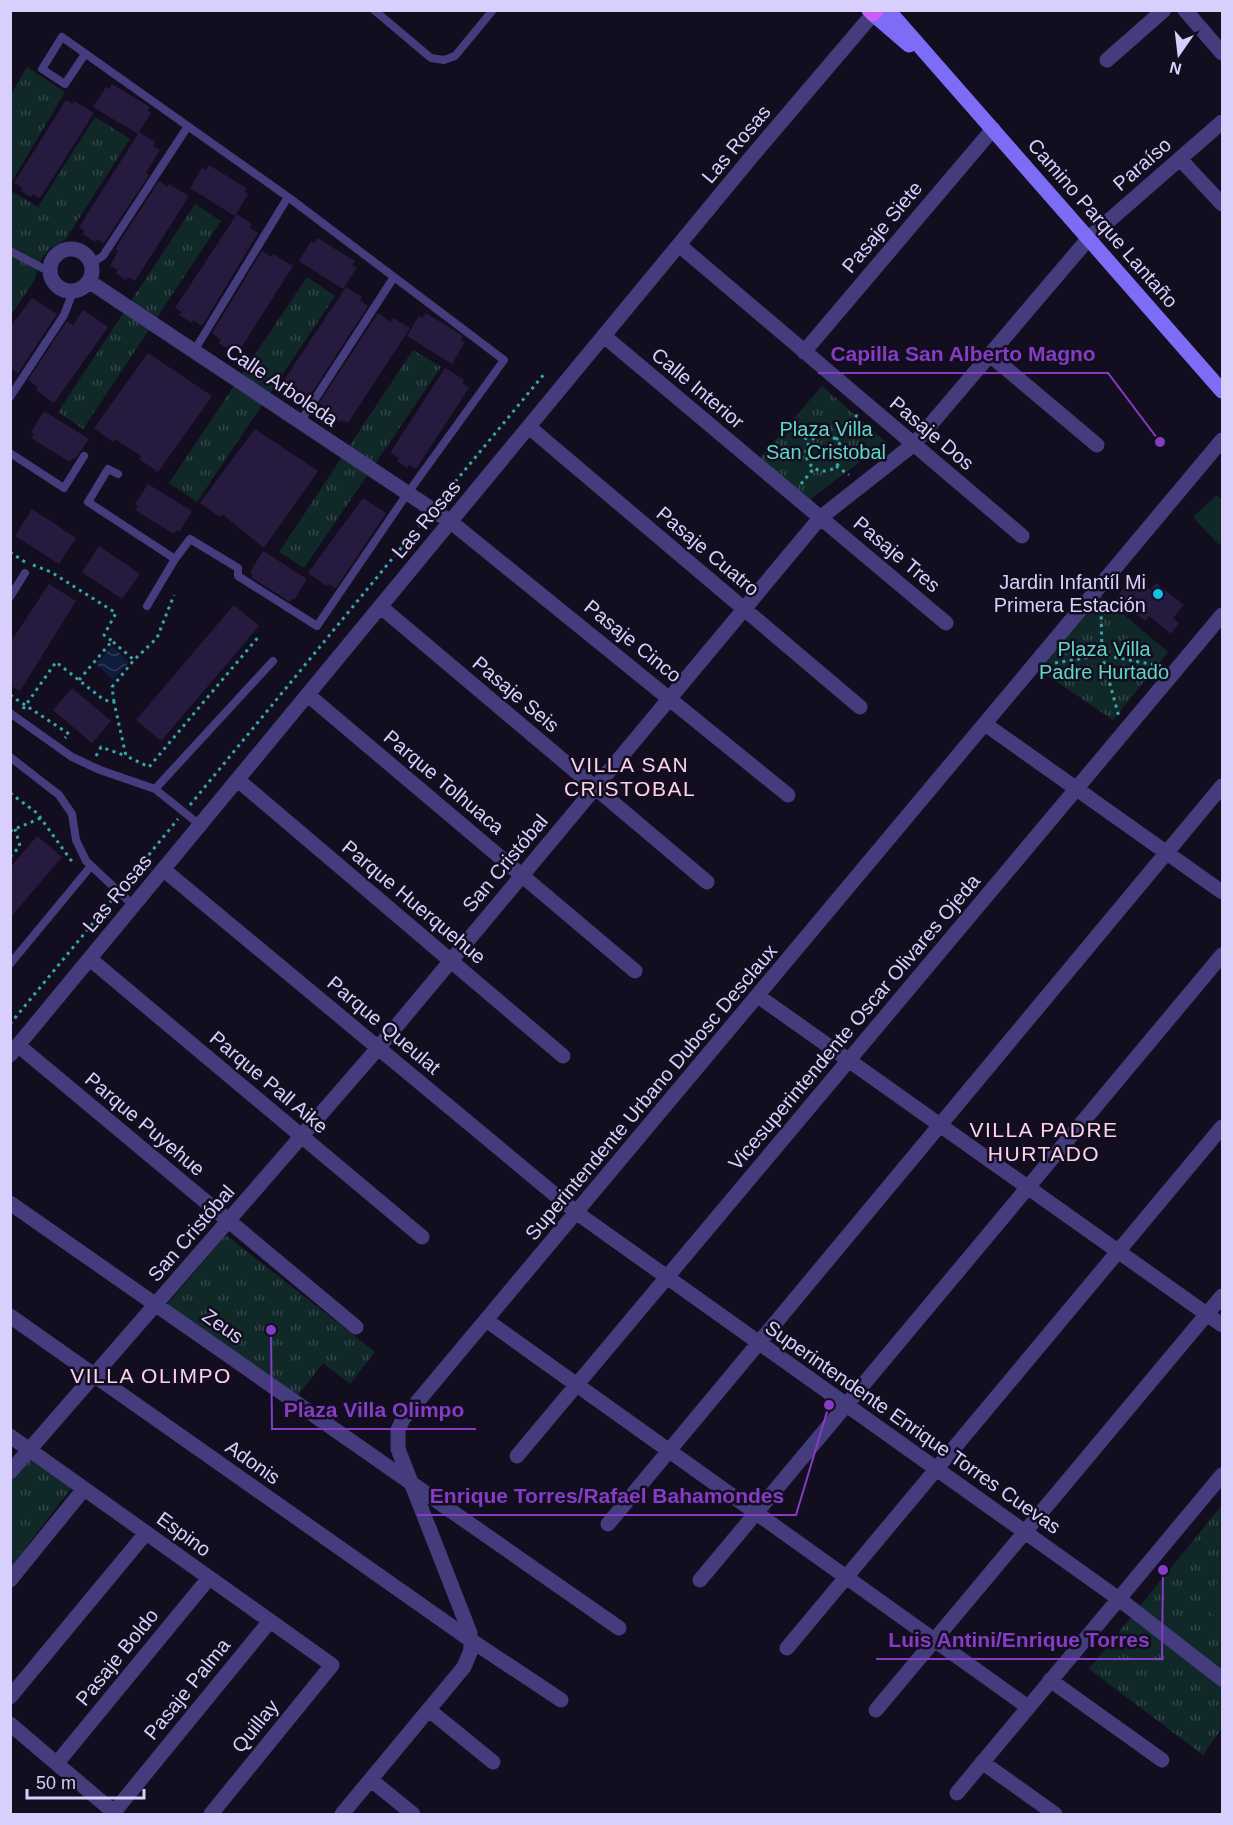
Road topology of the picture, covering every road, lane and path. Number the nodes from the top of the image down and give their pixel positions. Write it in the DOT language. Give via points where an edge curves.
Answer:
graph roads {
  1 [pos="374,10"];
  2 [pos="493,10"];
  3 [pos="1164,10"];
  4 [pos="1185,10"];
  5 [pos="877,11"];
  6 [pos="1222,53"];
  7 [pos="85,54"];
  8 [pos="1107,60"];
  9 [pos="1222,122"];
  10 [pos="188,126"];
  11 [pos="993,129"];
  12 [pos="1179,159"];
  13 [pos="288,197"];
  14 [pos="1222,204"];
  15 [pos="1089,238"];
  16 [pos="679,245"];
  17 [pos="10,251"];
  18 [pos="92,263"];
  19 [pos="50,272"];
  20 [pos="394,277"];
  21 [pos="90,282"];
  22 [pos="73,292"];
  23 [pos="604,336"];
  24 [pos="194,351"];
  25 [pos="804,352"];
  26 [pos="990,356"];
  27 [pos="545,373"];
  28 [pos="1222,391"];
  29 [pos="10,397"];
  30 [pos="866,405"];
  31 [pos="300,422"];
  32 [pos="529,427"];
  33 [pos="793,428"];
  34 [pos="836,440"];
  35 [pos="1222,440"];
  36 [pos="810,442"];
  37 [pos="914,444"];
  38 [pos="1097,445"];
  39 [pos="10,453"];
  40 [pos="84,456"];
  41 [pos="814,468"];
  42 [pos="118,474"];
  43 [pos="407,494"];
  44 [pos="793,494"];
  45 [pos="432,510"];
  46 [pos="820,518"];
  47 [pos="451,522"];
  48 [pos="1022,536"];
  49 [pos="10,552"];
  50 [pos="175,559"];
  51 [pos="25,573"];
  52 [pos="1100,587"];
  53 [pos="174,595"];
  54 [pos="10,597"];
  55 [pos="147,606"];
  56 [pos="381,607"];
  57 [pos="744,609"];
  58 [pos="1222,615"];
  59 [pos="946,623"];
  60 [pos="260,635"];
  61 [pos="112,641"];
  62 [pos="1102,656"];
  63 [pos="134,660"];
  64 [pos="273,661"];
  65 [pos="1034,666"];
  66 [pos="1178,669"];
  67 [pos="79,680"];
  68 [pos="10,695"];
  69 [pos="308,695"];
  70 [pos="670,698"];
  71 [pos="114,702"];
  72 [pos="25,705"];
  73 [pos="860,707"];
  74 [pos="14,715"];
  75 [pos="986,724"];
  76 [pos="1123,733"];
  77 [pos="68,744"];
  78 [pos="88,754"];
  79 [pos="126,756"];
  80 [pos="10,757"];
  81 [pos="238,780"];
  82 [pos="1222,786"];
  83 [pos="595,788"];
  84 [pos="155,789"];
  85 [pos="1077,789"];
  86 [pos="10,793"];
  87 [pos="788,795"];
  88 [pos="184,812"];
  89 [pos="42,818"];
  90 [pos="200,825"];
  91 [pos="13,830"];
  92 [pos="1167,853"];
  93 [pos="10,857"];
  94 [pos="91,866"];
  95 [pos="164,870"];
  96 [pos="85,875"];
  97 [pos="522,875"];
  98 [pos="707,882"];
  99 [pos="119,891"];
  100 [pos="1222,892"];
  101 [pos="134,906"];
  102 [pos="1222,955"];
  103 [pos="90,959"];
  104 [pos="451,961"];
  105 [pos="10,964"];
  106 [pos="635,971"];
  107 [pos="758,996"];
  108 [pos="10,1024"];
  109 [pos="379,1047"];
  110 [pos="15,1050"];
  111 [pos="563,1056"];
  112 [pos="849,1060"];
  113 [pos="940,1125"];
  114 [pos="1222,1127"];
  115 [pos="302,1137"];
  116 [pos="1028,1187"];
  117 [pos="10,1203"];
  118 [pos="577,1213"];
  119 [pos="228,1221"];
  120 [pos="422,1237"];
  121 [pos="1119,1251"];
  122 [pos="667,1277"];
  123 [pos="1222,1296"];
  124 [pos="156,1305"];
  125 [pos="1207,1314"];
  126 [pos="10,1316"];
  127 [pos="486,1320"];
  128 [pos="1222,1325"];
  129 [pos="356,1327"];
  130 [pos="759,1342"];
  131 [pos="94,1377"];
  132 [pos="577,1385"];
  133 [pos="846,1405"];
  134 [pos="10,1436"];
  135 [pos="29,1450"];
  136 [pos="669,1451"];
  137 [pos="517,1456"];
  138 [pos="936,1469"];
  139 [pos="10,1472"];
  140 [pos="1222,1475"];
  141 [pos="411,1482"];
  142 [pos="84,1488"];
  143 [pos="756,1513"];
  144 [pos="608,1524"];
  145 [pos="1025,1532"];
  146 [pos="146,1533"];
  147 [pos="846,1577"];
  148 [pos="209,1578"];
  149 [pos="10,1580"];
  150 [pos="700,1580"];
  151 [pos="1119,1599"];
  152 [pos="270,1621"];
  153 [pos="619,1628"];
  154 [pos="934,1640"];
  155 [pos="472,1641"];
  156 [pos="787,1648"];
  157 [pos="332,1665"];
  158 [pos="1222,1679"];
  159 [pos="1050,1680"];
  160 [pos="10,1697"];
  161 [pos="561,1700"];
  162 [pos="1028,1707"];
  163 [pos="429,1710"];
  164 [pos="876,1710"];
  165 [pos="10,1724"];
  166 [pos="1162,1760"];
  167 [pos="493,1762"];
  168 [pos="982,1762"];
  169 [pos="57,1763"];
  170 [pos="370,1780"];
  171 [pos="957,1793"];
  172 [pos="115,1813"];
  173 [pos="211,1815"];
  174 [pos="342,1815"];
  175 [pos="413,1815"];
  176 [pos="1055,1815"];
  1 -- 2 [label="lane" via="437,60 455,56"];
  3 -- 8 [label="street"];
  4 -- 6 [label="street"];
  5 -- 11 [label="main road, Camino Parque Lantaño" via="952,83"];
  5 -- 16 [label="street, Las Rosas"];
  7 -- 7 [label="lane" via="62,37 42,69 65,84"];
  7 -- 10 [label="lane"];
  9 -- 12 [label="street, Paraíso"];
  10 -- 13 [label="lane"];
  10 -- 18 [label="lane" via="103,256"];
  11 -- 15 [label="main road, Camino Parque Lantaño"];
  11 -- 25 [label="street, Pasaje Siete"];
  12 -- 14 [label="street"];
  12 -- 15 [label="street, Paraíso"];
  13 -- 20 [label="lane"];
  13 -- 24 [label="lane"];
  15 -- 26 [label="street, San Cristóbal"];
  15 -- 28 [label="main road, Camino Parque Lantaño"];
  16 -- 23 [label="street, Las Rosas"];
  16 -- 25 [label="street, Pasaje Dos"];
  17 -- 19 [label="lane"];
  18 -- 19 [label="street" via="82,252 66,249 55,256"];
  18 -- 21 [label="street"];
  19 -- 22 [label="street" via="59,288"];
  20 -- 31 [label="lane"];
  20 -- 43 [label="lane" via="504,360"];
  21 -- 22 [label="street"];
  21 -- 24 [label="street, Calle Arboleda"];
  22 -- 29 [label="lane" via="64,315"];
  23 -- 32 [label="street, Las Rosas"];
  23 -- 44 [label="street, Calle Interior"];
  24 -- 31 [label="street, Calle Arboleda"];
  25 -- 30 [label="street, Pasaje Dos"];
  26 -- 37 [label="street, San Cristóbal"];
  26 -- 38 [label="street"];
  27 -- 45 [label="path"];
  30 -- 34 [label="path"];
  30 -- 37 [label="street, Pasaje Dos"];
  31 -- 43 [label="street, Calle Arboleda"];
  32 -- 47 [label="street, Las Rosas"];
  32 -- 57 [label="street, Pasaje Cuatro"];
  33 -- 36 [label="path"];
  34 -- 36 [label="path" via="820,435"];
  34 -- 41 [label="path" via="842,450 840,462 831,469"];
  35 -- 52 [label="street, Superintendente Urbano Dubosc Desclaux"];
  36 -- 41 [label="path" via="806,453"];
  37 -- 46 [label="street, San Cristóbal"];
  37 -- 48 [label="street, Pasaje Dos"];
  39 -- 40 [label="lane" via="64,488"];
  41 -- 44 [label="path"];
  42 -- 50 [label="lane" via="108,469 88,502"];
  43 -- 45 [label="street, Calle Arboleda"];
  43 -- 50 [label="lane" via="317,626 238,576 238,568 190,539"];
  44 -- 46 [label="street, Calle Interior"];
  45 -- 47 [label="street, Calle Arboleda"];
  45 -- 88 [label="path"];
  46 -- 57 [label="street, San Cristóbal"];
  46 -- 59 [label="street, Pasaje Tres"];
  47 -- 56 [label="street, Las Rosas"];
  47 -- 70 [label="street, Pasaje Cinco"];
  49 -- 61 [label="path" via="19,560 51,572 116,613 104,635"];
  50 -- 55 [label="lane"];
  51 -- 54 [label="lane"];
  52 -- 62 [label="path"];
  52 -- 65 [label="street, Superintendente Urbano Dubosc Desclaux"];
  53 -- 63 [label="path" via="157,638"];
  56 -- 69 [label="street, Las Rosas"];
  56 -- 83 [label="street, Pasaje Seis"];
  57 -- 70 [label="street, San Cristóbal"];
  57 -- 73 [label="street, Pasaje Cuatro"];
  58 -- 66 [label="street, Vicesuperintendente Oscar Olivares Ojeda"];
  60 -- 79 [label="path" via="149,767"];
  61 -- 63 [label="path"];
  61 -- 67 [label="path"];
  62 -- 65 [label="path"];
  62 -- 66 [label="path"];
  62 -- 76 [label="path"];
  63 -- 71 [label="path" via="112,687"];
  64 -- 84 [label="lane"];
  65 -- 75 [label="street, Superintendente Urbano Dubosc Desclaux"];
  66 -- 76 [label="street, Vicesuperintendente Oscar Olivares Ojeda"];
  67 -- 71 [label="path" via="104,700"];
  67 -- 72 [label="path" via="56,662"];
  68 -- 72 [label="path"];
  69 -- 81 [label="street, Las Rosas"];
  69 -- 97 [label="street, Parque Tolhuaca"];
  70 -- 83 [label="street, San Cristóbal"];
  70 -- 87 [label="street, Pasaje Cinco"];
  71 -- 79 [label="path"];
  72 -- 74 [label="path"];
  72 -- 77 [label="path" via="69,734 63,740"];
  74 -- 84 [label="lane" via="72,757"];
  75 -- 85 [label="street"];
  75 -- 107 [label="street, Superintendente Urbano Dubosc Desclaux"];
  76 -- 85 [label="street, Vicesuperintendente Oscar Olivares Ojeda"];
  78 -- 79 [label="path" via="95,757 101,747"];
  80 -- 94 [label="lane" via="58,795 72,814 76,840"];
  81 -- 90 [label="street, Las Rosas"];
  81 -- 104 [label="street, Parque Huerquehue"];
  82 -- 92 [label="street"];
  83 -- 97 [label="street, San Cristóbal"];
  83 -- 98 [label="street, Pasaje Seis"];
  84 -- 88 [label="lane"];
  85 -- 92 [label="street"];
  85 -- 112 [label="street, Vicesuperintendente Oscar Olivares Ojeda"];
  86 -- 89 [label="path"];
  88 -- 90 [label="lane"];
  88 -- 99 [label="path"];
  89 -- 91 [label="path"];
  89 -- 96 [label="path"];
  90 -- 95 [label="street, Las Rosas"];
  91 -- 93 [label="path" via="20,846"];
  92 -- 100 [label="street"];
  92 -- 113 [label="street"];
  94 -- 96 [label="lane"];
  94 -- 99 [label="lane"];
  95 -- 101 [label="street, Las Rosas"];
  95 -- 109 [label="street, Parque Queulat"];
  96 -- 105 [label="lane"];
  97 -- 104 [label="street, San Cristóbal"];
  97 -- 106 [label="street, Parque Tolhuaca"];
  99 -- 101 [label="lane"];
  99 -- 108 [label="path"];
  101 -- 103 [label="street, Las Rosas"];
  102 -- 116 [label="street"];
  103 -- 110 [label="street, Las Rosas"];
  103 -- 115 [label="street, Parque Pall Aike"];
  104 -- 109 [label="street, San Cristóbal"];
  104 -- 111 [label="street, Parque Huerquehue"];
  107 -- 112 [label="street"];
  107 -- 118 [label="street, Superintendente Urbano Dubosc Desclaux"];
  109 -- 115 [label="street, San Cristóbal"];
  109 -- 118 [label="street, Parque Queulat"];
  110 -- 119 [label="street, Parque Puyehue"];
  112 -- 113 [label="street"];
  112 -- 122 [label="street, Vicesuperintendente Oscar Olivares Ojeda"];
  113 -- 116 [label="street"];
  113 -- 130 [label="street"];
  114 -- 121 [label="street"];
  115 -- 119 [label="street, San Cristóbal"];
  115 -- 120 [label="street, Parque Pall Aike"];
  116 -- 121 [label="street"];
  116 -- 133 [label="street"];
  117 -- 124 [label="street, Zeus"];
  118 -- 122 [label="street, Superintendente Enrique Torres Cuevas"];
  118 -- 127 [label="street, Superintendente Urbano Dubosc Desclaux"];
  119 -- 124 [label="street, San Cristóbal"];
  119 -- 129 [label="street, Parque Puyehue"];
  121 -- 125 [label="street"];
  121 -- 138 [label="street"];
  122 -- 130 [label="street, Superintendente Enrique Torres Cuevas"];
  122 -- 132 [label="street, Vicesuperintendente Oscar Olivares Ojeda"];
  123 -- 125 [label="street"];
  124 -- 131 [label="street, San Cristóbal"];
  124 -- 141 [label="street, Zeus"];
  125 -- 128 [label="street"];
  125 -- 145 [label="street"];
  126 -- 131 [label="street, Adonis"];
  127 -- 132 [label="street"];
  127 -- 141 [label="street, Superintendente Urbano Dubosc Desclaux" via="400,1424 398,1449"];
  130 -- 133 [label="street, Superintendente Enrique Torres Cuevas"];
  130 -- 136 [label="street"];
  131 -- 135 [label="street, San Cristóbal"];
  131 -- 155 [label="street, Adonis"];
  132 -- 136 [label="street"];
  132 -- 137 [label="street, Vicesuperintendente Oscar Olivares Ojeda"];
  133 -- 138 [label="street, Superintendente Enrique Torres Cuevas"];
  133 -- 143 [label="street"];
  134 -- 135 [label="street, Espino"];
  135 -- 139 [label="street, San Cristóbal"];
  135 -- 142 [label="street, Espino"];
  136 -- 143 [label="street"];
  136 -- 144 [label="street"];
  138 -- 145 [label="street, Superintendente Enrique Torres Cuevas"];
  138 -- 147 [label="street"];
  140 -- 151 [label="street"];
  141 -- 153 [label="street, Zeus"];
  141 -- 155 [label="street, Superintendente Urbano Dubosc Desclaux"];
  142 -- 146 [label="street, Espino"];
  142 -- 149 [label="street"];
  143 -- 147 [label="street"];
  143 -- 150 [label="street"];
  145 -- 151 [label="street, Superintendente Enrique Torres Cuevas"];
  145 -- 154 [label="street"];
  146 -- 148 [label="street, Espino"];
  146 -- 160 [label="street"];
  147 -- 154 [label="street"];
  147 -- 156 [label="street"];
  148 -- 152 [label="street, Espino"];
  148 -- 169 [label="street, Pasaje Boldo"];
  151 -- 158 [label="street, Superintendente Enrique Torres Cuevas"];
  151 -- 159 [label="street"];
  152 -- 157 [label="street, Espino"];
  152 -- 172 [label="street, Pasaje Palma"];
  154 -- 162 [label="street"];
  154 -- 164 [label="street"];
  155 -- 161 [label="street, Adonis"];
  155 -- 163 [label="street" via="464,1667"];
  157 -- 173 [label="street, Quillay"];
  159 -- 162 [label="street"];
  159 -- 166 [label="street"];
  162 -- 168 [label="street"];
  163 -- 167 [label="street"];
  163 -- 170 [label="street"];
  165 -- 169 [label="street"];
  168 -- 171 [label="street"];
  168 -- 176 [label="street"];
  169 -- 172 [label="street"];
  170 -- 174 [label="street"];
  170 -- 175 [label="street"];
}
